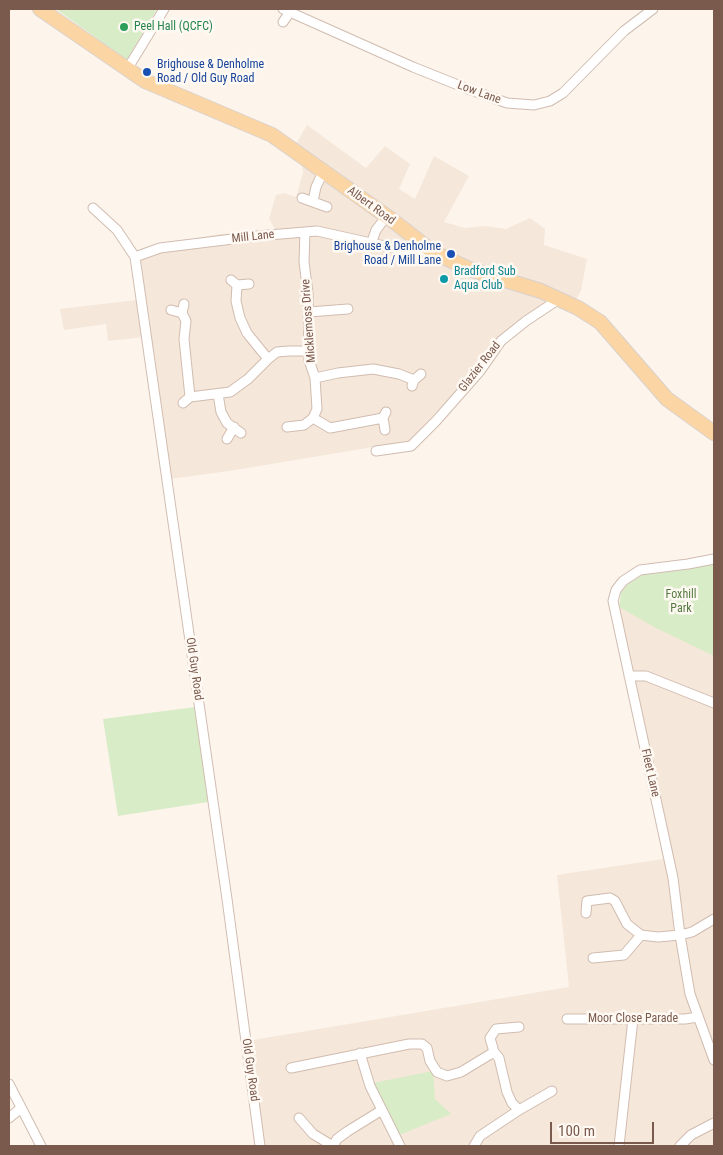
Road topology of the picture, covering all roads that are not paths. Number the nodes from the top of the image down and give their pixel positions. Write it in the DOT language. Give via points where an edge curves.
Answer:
graph roads {
  1 [pos="40,9"];
  2 [pos="164,9"];
  3 [pos="653,9"];
  4 [pos="286,10"];
  5 [pos="283,22"];
  6 [pos="128,68"];
  7 [pos="323,172"];
  8 [pos="302,198"];
  9 [pos="313,201"];
  10 [pos="327,207"];
  11 [pos="93,208"];
  12 [pos="386,217"];
  13 [pos="305,232"];
  14 [pos="371,244"];
  15 [pos="433,252"];
  16 [pos="135,257"];
  17 [pos="249,284"];
  18 [pos="559,299"];
  19 [pos="348,309"];
  20 [pos="171,310"];
  21 [pos="309,312"];
  22 [pos="309,351"];
  23 [pos="268,359"];
  24 [pos="315,378"];
  25 [pos="416,380"];
  26 [pos="218,394"];
  27 [pos="190,397"];
  28 [pos="183,403"];
  29 [pos="314,418"];
  30 [pos="292,424"];
  31 [pos="384,430"];
  32 [pos="714,433"];
  33 [pos="227,439"];
  34 [pos="376,451"];
  35 [pos="714,558"];
  36 [pos="629,676"];
  37 [pos="714,703"];
  38 [pos="586,913"];
  39 [pos="714,919"];
  40 [pos="641,934"];
  41 [pos="680,935"];
  42 [pos="593,958"];
  43 [pos="698,1017"];
  44 [pos="567,1019"];
  45 [pos="633,1019"];
  46 [pos="519,1027"];
  47 [pos="494,1052"];
  48 [pos="360,1053"];
  49 [pos="714,1060"];
  50 [pos="291,1068"];
  51 [pos="9,1084"];
  52 [pos="552,1091"];
  53 [pos="21,1108"];
  54 [pos="382,1110"];
  55 [pos="519,1110"];
  56 [pos="9,1118"];
  57 [pos="298,1118"];
  58 [pos="714,1123"];
  59 [pos="41,1146"];
  60 [pos="260,1146"];
  61 [pos="333,1146"];
  62 [pos="400,1146"];
  63 [pos="474,1146"];
  64 [pos="619,1146"];
  65 [pos="680,1146"];
  1 -- 6 [label="main road, Albert Road"];
  2 -- 6 [label="street"];
  3 -- 4 [label="street, Low Lane" via="624,31 563,93 534,105 506,103 468,89"];
  4 -- 5 [label="street"];
  6 -- 7 [label="main road, Albert Road" via="145,81 272,135"];
  7 -- 9 [label="street"];
  7 -- 12 [label="main road, Albert Road"];
  8 -- 9 [label="street"];
  9 -- 10 [label="street"];
  11 -- 16 [label="street, Old Guy Road" via="117,230"];
  12 -- 14 [label="street"];
  12 -- 15 [label="main road, Albert Road"];
  13 -- 14 [label="street, Mill Lane" via="317,231"];
  13 -- 16 [label="street, Mill Lane" via="160,248"];
  13 -- 21 [label="street, Micklemoss Drive"];
  14 -- 15 [label="street, Mill Lane"];
  15 -- 18 [label="main road, Albert Road" via="468,269"];
  16 -- 60 [label="street, Old Guy Road"];
  17 -- 23 [label="street" via="234,282 240,318 247,333"];
  18 -- 32 [label="main road, Albert Road" via="600,322 667,400"];
  18 -- 34 [label="street, Glazier Road" via="501,341 480,371 411,446"];
  19 -- 21 [label="street"];
  20 -- 27 [label="street" via="183,309 186,321 184,339"];
  21 -- 22 [label="street, Micklemoss Drive"];
  22 -- 23 [label="street" via="277,352"];
  22 -- 24 [label="street, Micklemoss Drive"];
  23 -- 26 [label="street" via="238,388"];
  24 -- 25 [label="street" via="373,369"];
  24 -- 29 [label="street, Micklemoss Drive" via="318,409"];
  26 -- 27 [label="street"];
  26 -- 33 [label="street" via="221,412 237,430"];
  27 -- 28 [label="street"];
  29 -- 30 [label="street" via="304,425"];
  29 -- 31 [label="street" via="330,428 384,415"];
  35 -- 36 [label="street, Fleet Lane" via="640,570 616,590 613,601"];
  36 -- 37 [label="street" via="646,676"];
  36 -- 41 [label="street, Fleet Lane" via="673,878"];
  38 -- 40 [label="street" via="585,898 610,898 615,901 627,924"];
  39 -- 41 [label="street"];
  40 -- 41 [label="street" via="658,937"];
  40 -- 42 [label="street" via="624,955"];
  41 -- 43 [label="street, Fleet Lane" via="690,994"];
  43 -- 45 [label="street, Moor Close Parade"];
  43 -- 49 [label="street, Fleet Lane"];
  44 -- 45 [label="street, Moor Close Parade"];
  45 -- 64 [label="street"];
  46 -- 47 [label="street" via="496,1029 490,1038"];
  47 -- 48 [label="street" via="447,1076 437,1072 427,1048 422,1044"];
  47 -- 55 [label="street" via="499,1058 507,1092"];
  48 -- 50 [label="street"];
  48 -- 54 [label="street" via="370,1086"];
  51 -- 53 [label="street"];
  52 -- 55 [label="street"];
  53 -- 56 [label="street"];
  53 -- 59 [label="street"];
  54 -- 61 [label="street" via="337,1138"];
  54 -- 62 [label="street"];
  55 -- 63 [label="street" via="480,1136"];
  57 -- 61 [label="street" via="313,1134"];
  58 -- 65 [label="street" via="691,1135"];
}
